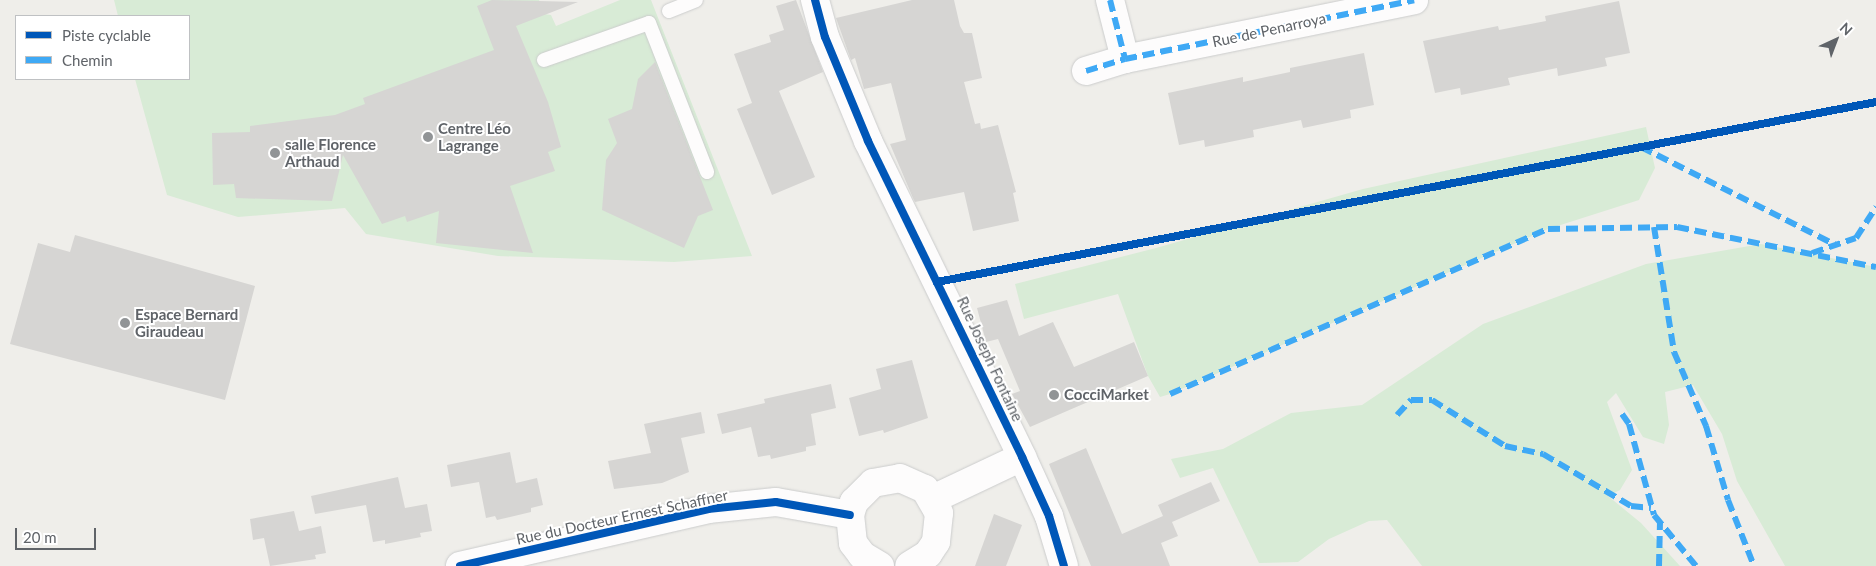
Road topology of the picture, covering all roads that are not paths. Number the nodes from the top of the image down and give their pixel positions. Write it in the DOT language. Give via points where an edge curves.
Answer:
graph roads {
  1 [pos="696,0"];
  2 [pos="815,0"];
  3 [pos="1110,0"];
  4 [pos="1414,0"];
  5 [pos="669,10"];
  6 [pos="544,60"];
  7 [pos="1124,60"];
  8 [pos="1086,70"];
  9 [pos="707,172"];
  10 [pos="1022,457"];
  11 [pos="933,499"];
  12 [pos="850,515"];
  13 [pos="875,565"];
  14 [pos="914,565"];
  15 [pos="460,566"];
  16 [pos="1064,566"];
  1 -- 5 [label="lane"];
  2 -- 10 [label="street, Rue Joseph Fontaine" via="825,38 868,141"];
  3 -- 7 [label="street"];
  4 -- 7 [label="street, Rue de Penarroya"];
  6 -- 9 [label="lane" via="649,23"];
  7 -- 8 [label="street, Rue de Penarroya"];
  10 -- 11 [label="street"];
  10 -- 16 [label="street, Rue Joseph Fontaine" via="1049,516"];
  11 -- 12 [label="street" via="913,482 886,478 862,491"];
  11 -- 14 [label="street" via="940,528 936,542"];
  12 -- 13 [label="street" via="854,543"];
  12 -- 15 [label="street, Rue du Docteur Ernest Schaffner" via="776,502 708,509"];
}
